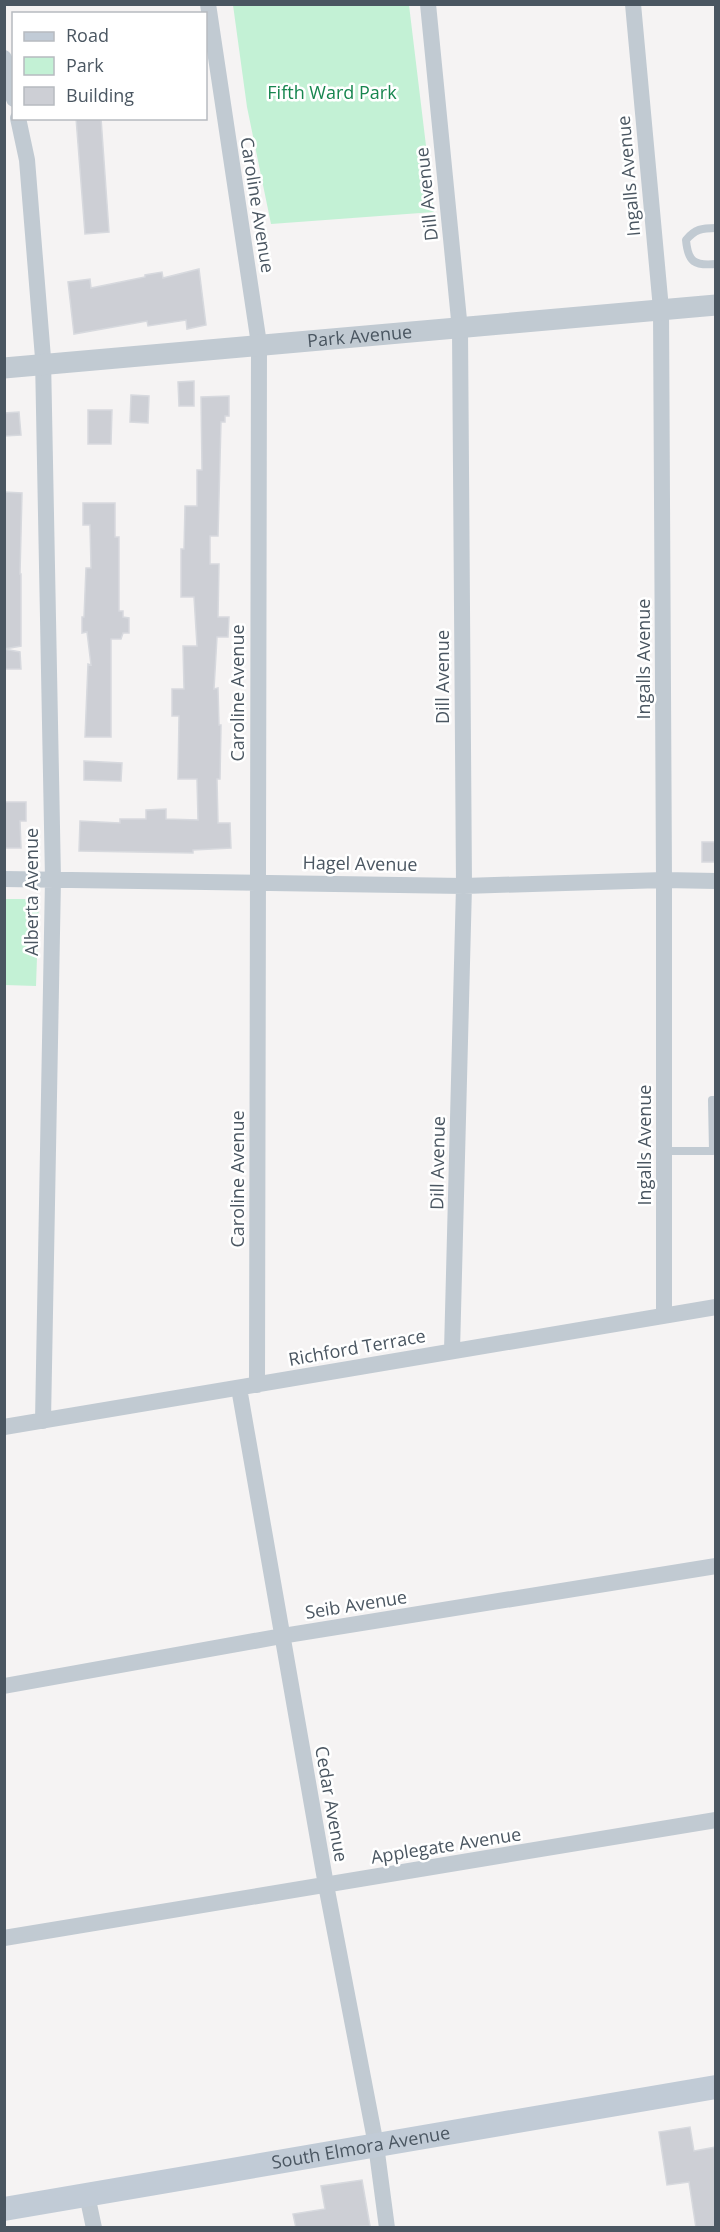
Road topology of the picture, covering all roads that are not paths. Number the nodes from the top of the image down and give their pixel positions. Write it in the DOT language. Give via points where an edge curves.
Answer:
graph roads {
  1 [pos="208,4"];
  2 [pos="428,4"];
  3 [pos="633,4"];
  4 [pos="4,58"];
  5 [pos="12,91"];
  6 [pos="18,120"];
  7 [pos="716,228"];
  8 [pos="716,264"];
  9 [pos="716,305"];
  10 [pos="661,309"];
  11 [pos="459,327"];
  12 [pos="259,344"];
  13 [pos="43,363"];
  14 [pos="4,368"];
  15 [pos="4,879"];
  16 [pos="53,879"];
  17 [pos="664,880"];
  18 [pos="716,881"];
  19 [pos="257,882"];
  20 [pos="464,886"];
  21 [pos="716,1100"];
  22 [pos="664,1151"];
  23 [pos="716,1307"];
  24 [pos="664,1315"];
  25 [pos="452,1351"];
  26 [pos="257,1385"];
  27 [pos="239,1388"];
  28 [pos="43,1421"];
  29 [pos="4,1427"];
  30 [pos="716,1566"];
  31 [pos="282,1636"];
  32 [pos="4,1686"];
  33 [pos="716,1820"];
  34 [pos="326,1885"];
  35 [pos="4,1938"];
  36 [pos="716,2087"];
  37 [pos="376,2145"];
  38 [pos="87,2195"];
  39 [pos="4,2209"];
  40 [pos="94,2228"];
  41 [pos="387,2228"];
  1 -- 12 [label="street, Caroline Avenue"];
  2 -- 11 [label="street, Dill Avenue"];
  3 -- 10 [label="street, Ingalls Avenue"];
  4 -- 5 [label="street"];
  6 -- 13 [label="street, Alberta Avenue" via="27,160"];
  7 -- 8 [label="lane" via="701,228 686,240 692,261"];
  9 -- 10 [label="street, Park Avenue"];
  10 -- 11 [label="street, Park Avenue"];
  10 -- 17 [label="street, Ingalls Avenue"];
  11 -- 12 [label="street, Park Avenue"];
  11 -- 20 [label="street, Dill Avenue"];
  12 -- 13 [label="street, Park Avenue"];
  12 -- 19 [label="street, Caroline Avenue"];
  13 -- 14 [label="street, Park Avenue"];
  13 -- 16 [label="street, Alberta Avenue"];
  15 -- 16 [label="street, Hagel Avenue"];
  16 -- 19 [label="street, Hagel Avenue"];
  16 -- 28 [label="street, Alberta Avenue"];
  17 -- 18 [label="street, Hagel Avenue"];
  17 -- 20 [label="street, Hagel Avenue"];
  17 -- 22 [label="street, Ingalls Avenue"];
  19 -- 20 [label="street, Hagel Avenue"];
  19 -- 26 [label="street, Caroline Avenue"];
  20 -- 25 [label="street, Dill Avenue"];
  21 -- 22 [label="lane" via="712,1100 713,1151"];
  22 -- 24 [label="street, Ingalls Avenue"];
  23 -- 24 [label="street, Richford Terrace"];
  24 -- 25 [label="street, Richford Terrace"];
  25 -- 26 [label="street, Richford Terrace"];
  26 -- 27 [label="street, Richford Terrace"];
  27 -- 28 [label="street, Richford Terrace"];
  27 -- 31 [label="street, Cedar Avenue"];
  28 -- 29 [label="street, Richford Terrace"];
  30 -- 31 [label="street, Seib Avenue"];
  31 -- 32 [label="street, Seib Avenue"];
  31 -- 34 [label="street, Cedar Avenue"];
  33 -- 34 [label="street, Applegate Avenue"];
  34 -- 35 [label="street, Applegate Avenue"];
  34 -- 37 [label="street, Cedar Avenue"];
  36 -- 37 [label="main road, South Elmora Avenue"];
  37 -- 38 [label="main road, South Elmora Avenue"];
  37 -- 41 [label="street, Cedar Avenue"];
  38 -- 39 [label="main road, South Elmora Avenue"];
  38 -- 40 [label="street"];
}
